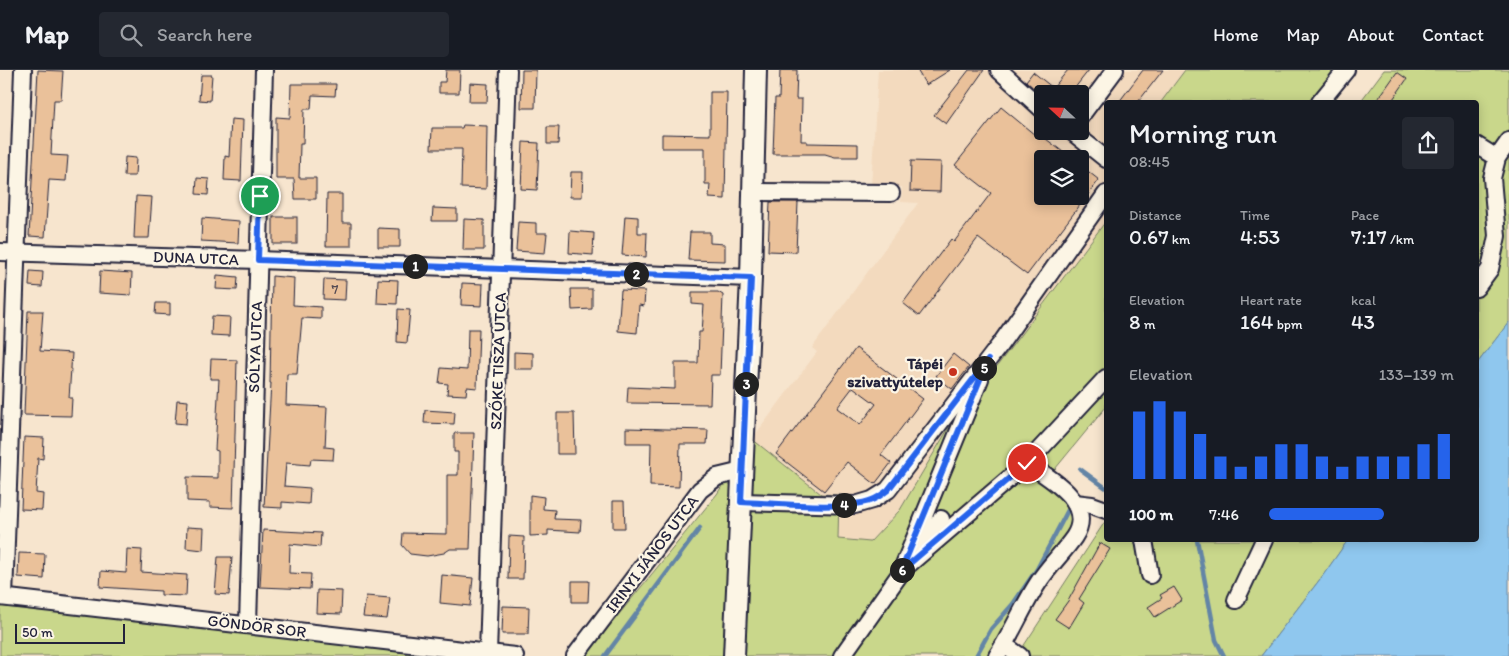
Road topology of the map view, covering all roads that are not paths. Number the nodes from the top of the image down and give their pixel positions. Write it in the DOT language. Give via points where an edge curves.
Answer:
graph roads {
  1 [pos="23,70"];
  2 [pos="264,70"];
  3 [pos="508,70"];
  4 [pos="756,70"];
  5 [pos="999,70"];
  6 [pos="1115,70"];
  7 [pos="1346,70"];
  8 [pos="1322,100"];
  9 [pos="1034,102"];
  10 [pos="1089,105"];
  11 [pos="1082,140"];
  12 [pos="1509,141"];
  13 [pos="1479,147"];
  14 [pos="1104,157"];
  15 [pos="1497,158"];
  16 [pos="753,192"];
  17 [pos="891,193"];
  18 [pos="1104,197"];
  19 [pos="8,252"];
  20 [pos="258,260"];
  21 [pos="501,270"];
  22 [pos="751,278"];
  23 [pos="1479,284"];
  24 [pos="988,360"];
  25 [pos="1104,380"];
  26 [pos="1027,463"];
  27 [pos="742,475"];
  28 [pos="741,502"];
  29 [pos="1075,502"];
  30 [pos="1104,509"];
  31 [pos="941,519"];
  32 [pos="1144,542"];
  33 [pos="1263,542"];
  34 [pos="901,571"];
  35 [pos="1150,575"];
  36 [pos="2,597"];
  37 [pos="1236,600"];
  38 [pos="248,624"];
  39 [pos="1000,651"];
  40 [pos="488,653"];
  41 [pos="514,656"];
  42 [pos="574,656"];
  43 [pos="734,656"];
  44 [pos="842,656"];
  45 [pos="1020,656"];
  1 -- 19 [label="street"];
  2 -- 20 [label="street, SÓLYA UTCA"];
  3 -- 21 [label="street, SZŐKE TISZA UTCA"];
  4 -- 16 [label="main road"];
  5 -- 9 [label="street"];
  6 -- 10 [label="street"];
  7 -- 8 [label="street"];
  11 -- 14 [label="street"];
  12 -- 15 [label="street"];
  13 -- 15 [label="street"];
  15 -- 23 [label="street" via="1492,178 1497,236 1490,269"];
  16 -- 17 [label="street"];
  16 -- 22 [label="main road"];
  18 -- 24 [label="street"];
  19 -- 20 [label="street, DUNA UTCA"];
  19 -- 36 [label="street"];
  20 -- 21 [label="street, DUNA UTCA"];
  20 -- 38 [label="street, SÓLYA UTCA"];
  21 -- 22 [label="street, DUNA UTCA"];
  21 -- 40 [label="street, SZŐKE TISZA UTCA"];
  22 -- 27 [label="main road"];
  24 -- 28 [label="street" via="888,490 872,500 855,505"];
  24 -- 34 [label="street"];
  25 -- 26 [label="street"];
  26 -- 29 [label="street" via="1065,490"];
  26 -- 34 [label="street"];
  27 -- 28 [label="main road"];
  27 -- 42 [label="street, IRINYI JÁNOS UTCA" via="717,477 700,490"];
  28 -- 43 [label="main road"];
  29 -- 30 [label="street"];
  29 -- 39 [label="street" via="1079,512 1075,536 1039,582"];
  31 -- 34 [label="street"];
  32 -- 35 [label="street"];
  33 -- 37 [label="street"];
  34 -- 44 [label="street"];
  36 -- 38 [label="street, GÖNDÖR SOR"];
  38 -- 40 [label="street, GÖNDÖR SOR"];
  39 -- 45 [label="street"];
  40 -- 41 [label="street, GÖNDÖR SOR"];
}
